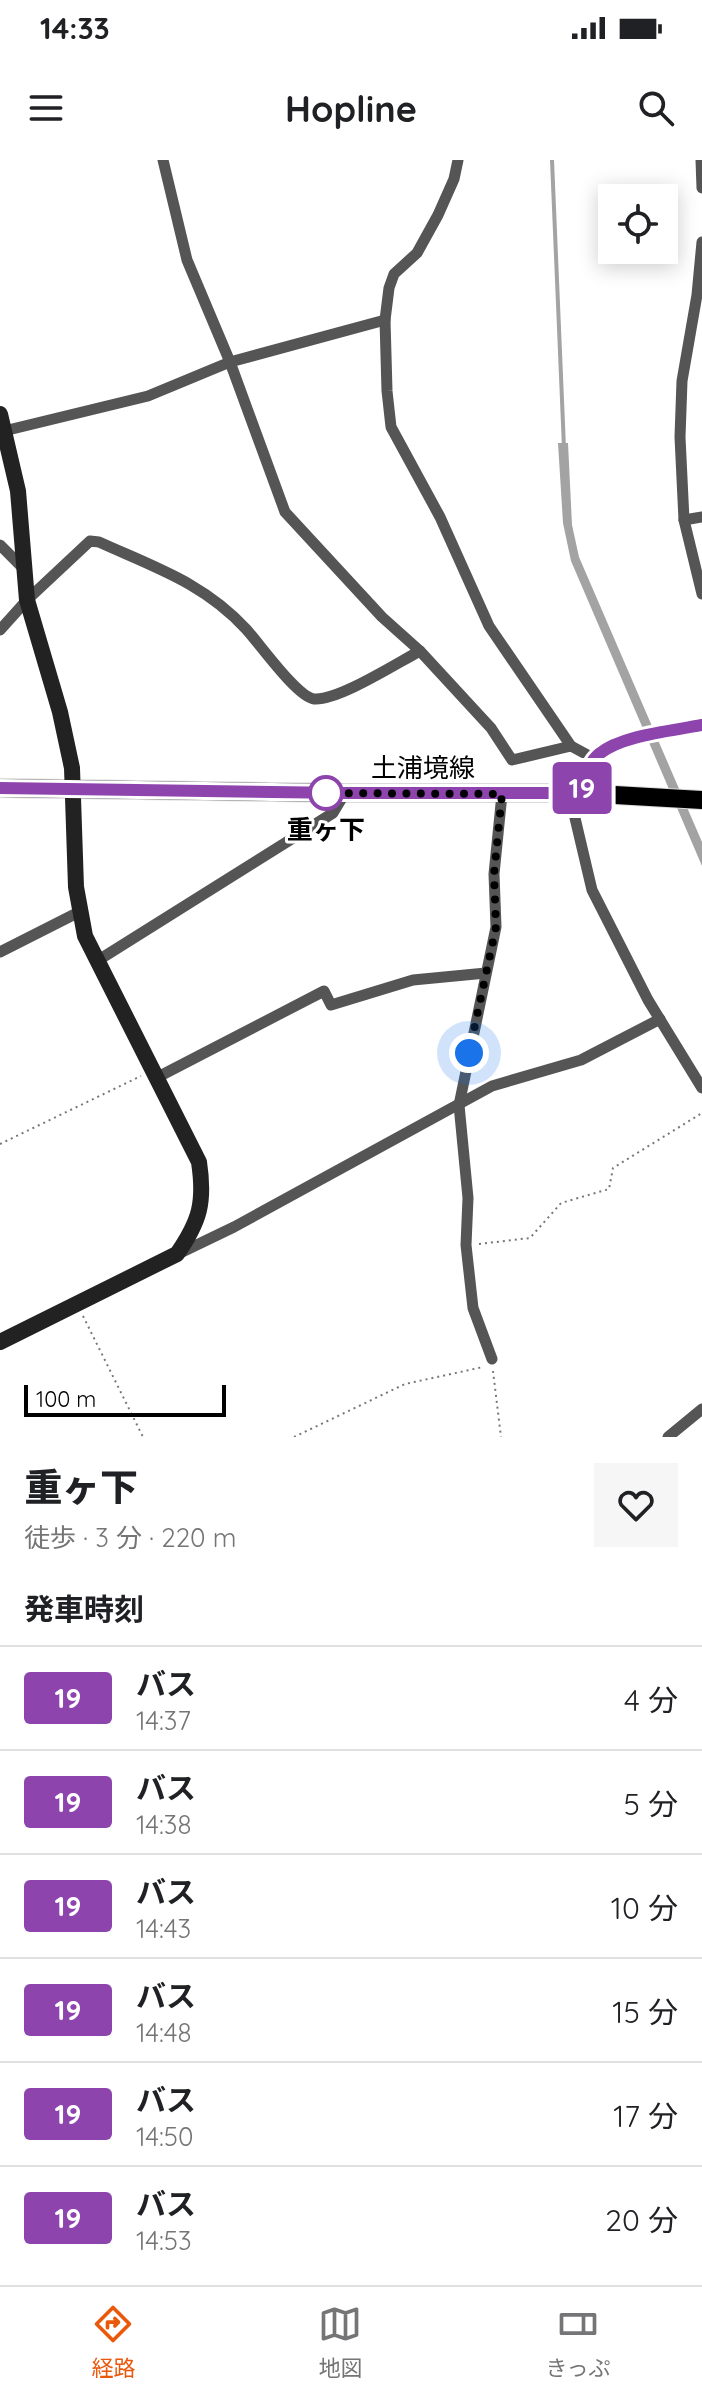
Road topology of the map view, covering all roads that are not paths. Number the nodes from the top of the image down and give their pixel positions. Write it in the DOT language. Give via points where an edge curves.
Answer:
graph roads {
  1 [pos="163,160"];
  2 [pos="458,160"];
  3 [pos="701,160"];
  4 [pos="702,188"];
  5 [pos="702,242"];
  6 [pos="700,295"];
  7 [pos="385,320"];
  8 [pos="230,362"];
  9 [pos="0,414"];
  10 [pos="4,431"];
  11 [pos="702,517"];
  12 [pos="684,520"];
  13 [pos="0,545"];
  14 [pos="23,568"];
  15 [pos="702,594"];
  16 [pos="27,600"];
  17 [pos="0,630"];
  18 [pos="420,651"];
  19 [pos="702,725"];
  20 [pos="571,746"];
  21 [pos="595,759"];
  22 [pos="0,788"];
  23 [pos="74,788"];
  24 [pos="345,793"];
  25 [pos="580,793"];
  26 [pos="502,794"];
  27 [pos="702,800"];
  28 [pos="79,912"];
  29 [pos="0,952"];
  30 [pos="97,961"];
  31 [pos="486,973"];
  32 [pos="660,1019"];
  33 [pos="154,1074"];
  34 [pos="702,1088"];
  35 [pos="459,1105"];
  36 [pos="177,1254"];
  37 [pos="0,1342"];
  38 [pos="492,1359"];
  39 [pos="702,1409"];
  40 [pos="668,1437"];
  1 -- 8 [label="street" via="187,260"];
  2 -- 7 [label="street" via="454,179 417,253 394,274"];
  3 -- 4 [label="street"];
  5 -- 6 [label="street"];
  6 -- 12 [label="street" via="682,381"];
  7 -- 8 [label="street"];
  7 -- 20 [label="street" via="391,427 440,517 489,626"];
  8 -- 10 [label="street" via="148,396"];
  8 -- 18 [label="street" via="285,512"];
  9 -- 10 [label="street"];
  10 -- 14 [label="street" via="18,491"];
  11 -- 12 [label="street"];
  12 -- 15 [label="street"];
  13 -- 14 [label="street"];
  14 -- 16 [label="street"];
  16 -- 17 [label="street"];
  16 -- 18 [label="street" via="83,545 99,542 207,593 310,699 348,690"];
  16 -- 23 [label="street" via="66,737"];
  18 -- 20 [label="street" via="491,728 512,760"];
  19 -- 21 [label="street" via="619,744"];
  20 -- 21 [label="street"];
  21 -- 25 [label="street"];
  22 -- 23 [label="main road, 土浦境線"];
  23 -- 24 [label="main road, 土浦境線"];
  23 -- 28 [label="street"];
  24 -- 26 [label="main road, 土浦境線"];
  24 -- 30 [label="street" via="333,813"];
  25 -- 26 [label="main road, 土浦境線"];
  25 -- 27 [label="main road, 土浦境線"];
  25 -- 32 [label="street" via="575,818 592,890"];
  26 -- 31 [label="street" via="494,874 496,927"];
  28 -- 29 [label="street"];
  28 -- 30 [label="street"];
  30 -- 33 [label="street"];
  31 -- 33 [label="street" via="413,980 331,1005 324,991"];
  31 -- 35 [label="street"];
  32 -- 34 [label="street"];
  32 -- 35 [label="street" via="581,1060 492,1086"];
  33 -- 36 [label="street" via="199,1162 199,1216"];
  35 -- 36 [label="street"];
  35 -- 38 [label="street" via="473,1308"];
  36 -- 37 [label="street"];
  39 -- 40 [label="street"];
}
